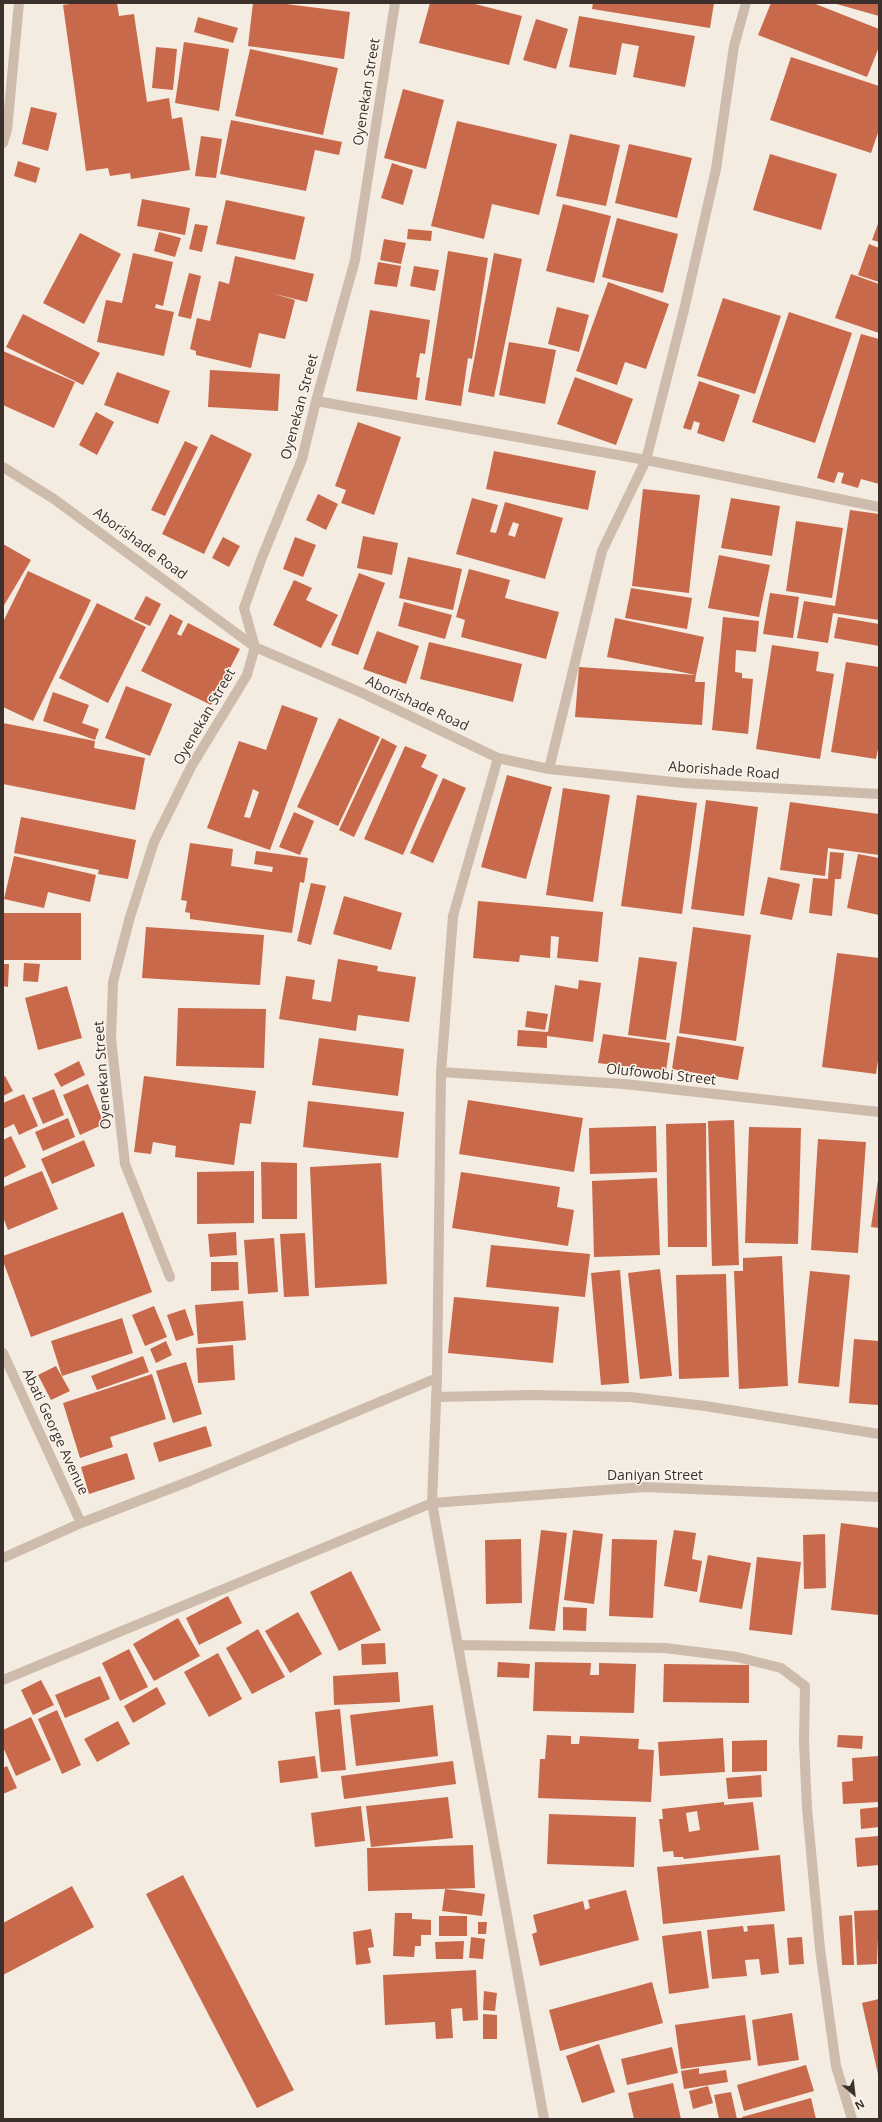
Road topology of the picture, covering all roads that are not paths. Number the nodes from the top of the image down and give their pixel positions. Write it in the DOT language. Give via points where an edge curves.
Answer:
graph roads {
  1 [pos="19,3"];
  2 [pos="395,3"];
  3 [pos="746,3"];
  4 [pos="3,143"];
  5 [pos="316,401"];
  6 [pos="646,460"];
  7 [pos="3,468"];
  8 [pos="879,507"];
  9 [pos="255,647"];
  10 [pos="498,758"];
  11 [pos="549,769"];
  12 [pos="879,794"];
  13 [pos="441,1072"];
  14 [pos="879,1112"];
  15 [pos="170,1277"];
  16 [pos="3,1353"];
  17 [pos="437,1378"];
  18 [pos="436,1397"];
  19 [pos="879,1434"];
  20 [pos="879,1497"];
  21 [pos="432,1502"];
  22 [pos="81,1523"];
  23 [pos="3,1558"];
  24 [pos="458,1646"];
  25 [pos="3,1680"];
  26 [pos="544,2119"];
  27 [pos="852,2119"];
  1 -- 4 [label="street" via="9,114"];
  2 -- 5 [label="street, Oyenekan Street" via="355,260"];
  3 -- 6 [label="street" via="734,46 716,169"];
  5 -- 6 [label="street"];
  5 -- 9 [label="street, Oyenekan Street" via="302,459 260,560 244,608"];
  6 -- 8 [label="street"];
  6 -- 11 [label="street" via="602,551"];
  7 -- 9 [label="street, Aborishade Road" via="54,498"];
  9 -- 10 [label="street, Aborishade Road" via="360,692"];
  9 -- 15 [label="street, Oyenekan Street" via="247,675 191,766 154,842 113,982 111,1039 125,1164"];
  10 -- 11 [label="street, Aborishade Road"];
  10 -- 13 [label="street" via="453,916"];
  11 -- 12 [label="street, Aborishade Road" via="683,783"];
  13 -- 14 [label="street, Olufowobi Street" via="624,1084"];
  13 -- 17 [label="street"];
  16 -- 22 [label="street, Abati George Avenue"];
  17 -- 18 [label="street"];
  17 -- 22 [label="street" via="190,1481"];
  18 -- 19 [label="street" via="630,1397 712,1407"];
  18 -- 21 [label="street"];
  20 -- 21 [label="street, Daniyan Street" via="646,1487"];
  21 -- 24 [label="street"];
  21 -- 25 [label="street, Daniyan Street"];
  22 -- 23 [label="street"];
  24 -- 26 [label="street"];
  24 -- 27 [label="street" via="665,1648 737,1656 781,1668 805,1686 807,1808 820,1949 836,2066"];
}
